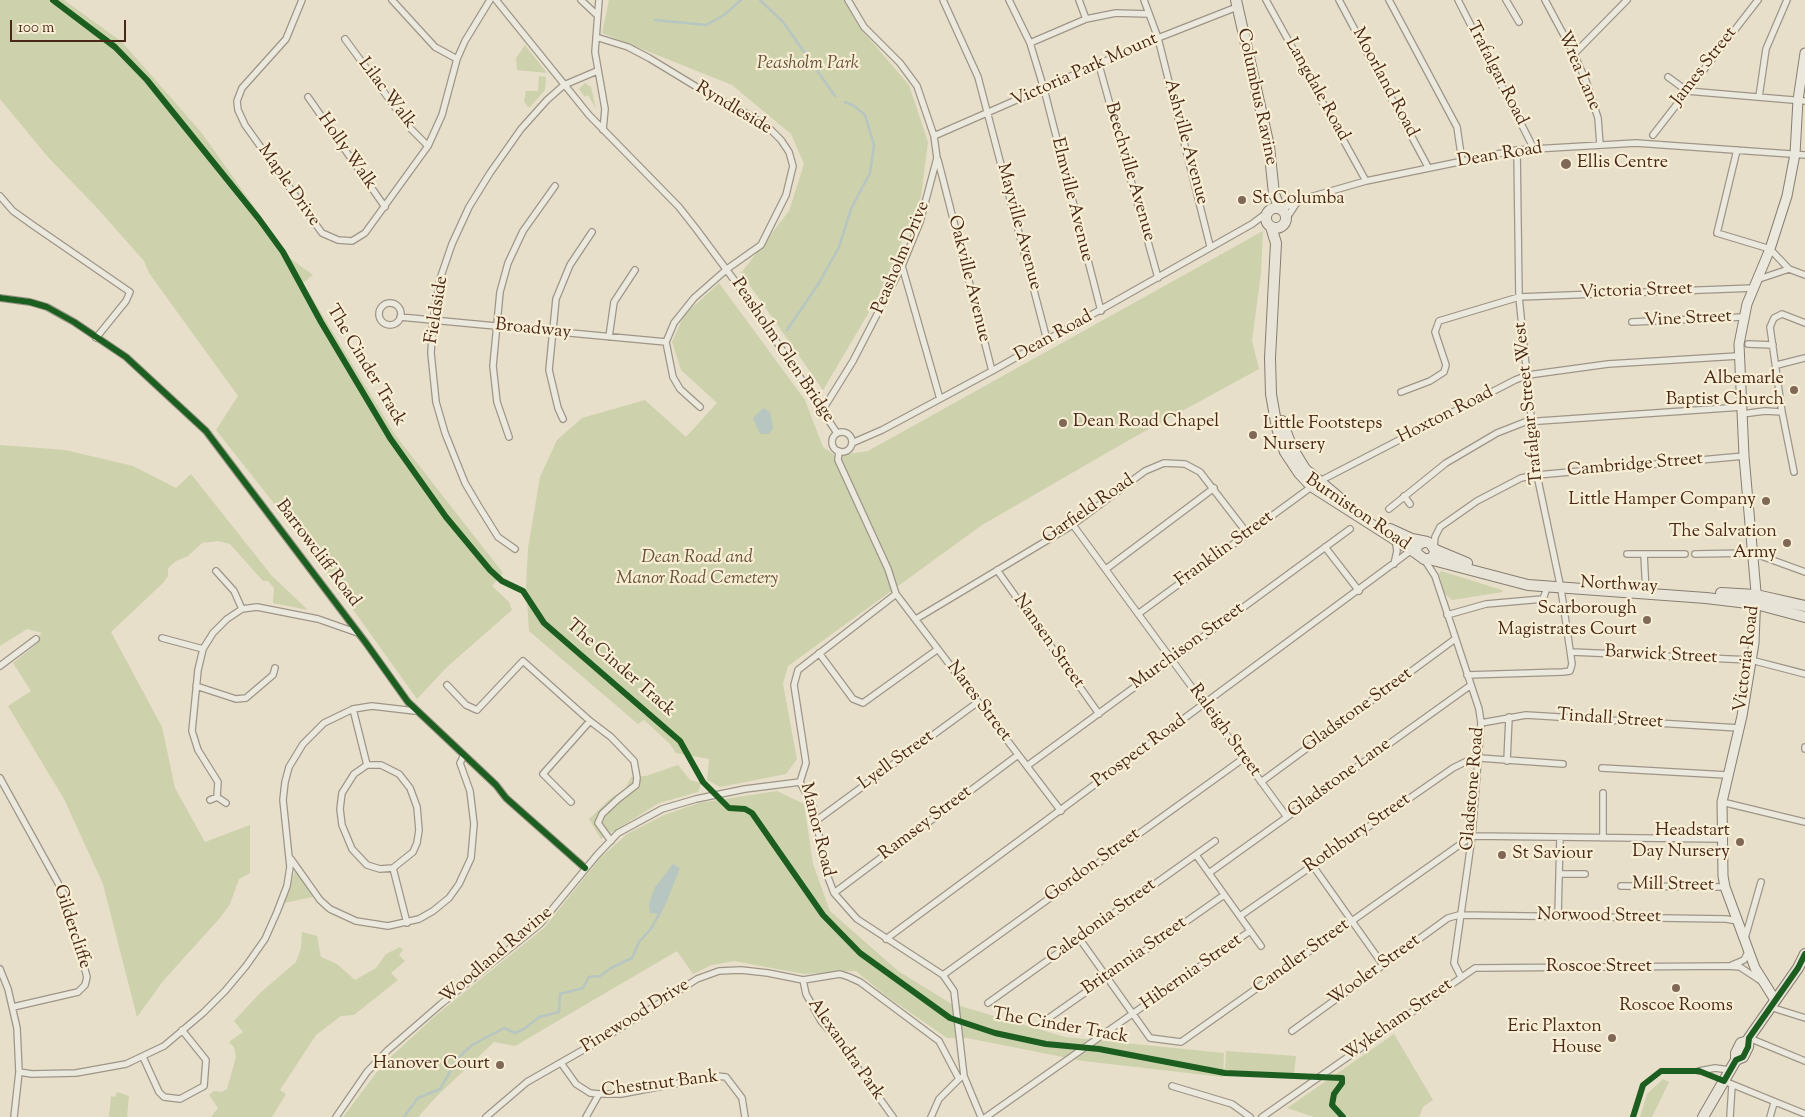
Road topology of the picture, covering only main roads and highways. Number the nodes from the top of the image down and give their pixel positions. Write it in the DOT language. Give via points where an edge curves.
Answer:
graph roads {
  1 [pos="1237,3"];
  2 [pos="1805,53"];
  3 [pos="1801,100"];
  4 [pos="1274,194"];
  5 [pos="1280,209"];
  6 [pos="1268,212"];
  7 [pos="1285,222"];
  8 [pos="1270,226"];
  9 [pos="1276,243"];
  10 [pos="1314,484"];
  11 [pos="1427,553"];
  12 [pos="1560,586"];
  13 [pos="1756,600"];
  14 [pos="1805,606"];
  15 [pos="1805,617"];
  16 [pos="1805,954"];
  17 [pos="1801,970"];
  18 [pos="1772,1003"];
  19 [pos="1703,1117"];
  1 -- 4 [label="main road, Columbus Ravine" via="1269,146"];
  2 -- 3 [label="main road, Victoria Road"];
  3 -- 13 [label="main road, Victoria Road" via="1787,196 1744,317 1738,356"];
  4 -- 5 [label="main road, Columbus Ravine"];
  4 -- 6 [label="main road, Columbus Ravine"];
  5 -- 6 [label="main road"];
  5 -- 7 [label="main road"];
  6 -- 8 [label="main road" via="1266,219"];
  7 -- 8 [label="main road" via="1277,228"];
  7 -- 9 [label="main road, Burniston Road"];
  8 -- 9 [label="main road, Burniston Road"];
  9 -- 10 [label="main road, Burniston Road" via="1274,298 1278,394 1284,426 1298,460"];
  10 -- 11 [label="main road, Burniston Road"];
  10 -- 11 [label="main road, Burniston Road" via="1395,539"];
  11 -- 12 [label="main road, Northway"];
  11 -- 12 [label="main road, Northway" via="1513,583 1546,588"];
  12 -- 13 [label="main road, Northway"];
  13 -- 14 [label="main road, Northway"];
  13 -- 15 [label="main road, Northway"];
  13 -- 18 [label="main road, Victoria Road" via="1751,660 1722,802 1722,839 1725,887 1748,952"];
  16 -- 17 [label="main road"];
  17 -- 18 [label="main road"];
  18 -- 19 [label="main road" via="1748,1040 1742,1043 1728,1083"];
}
